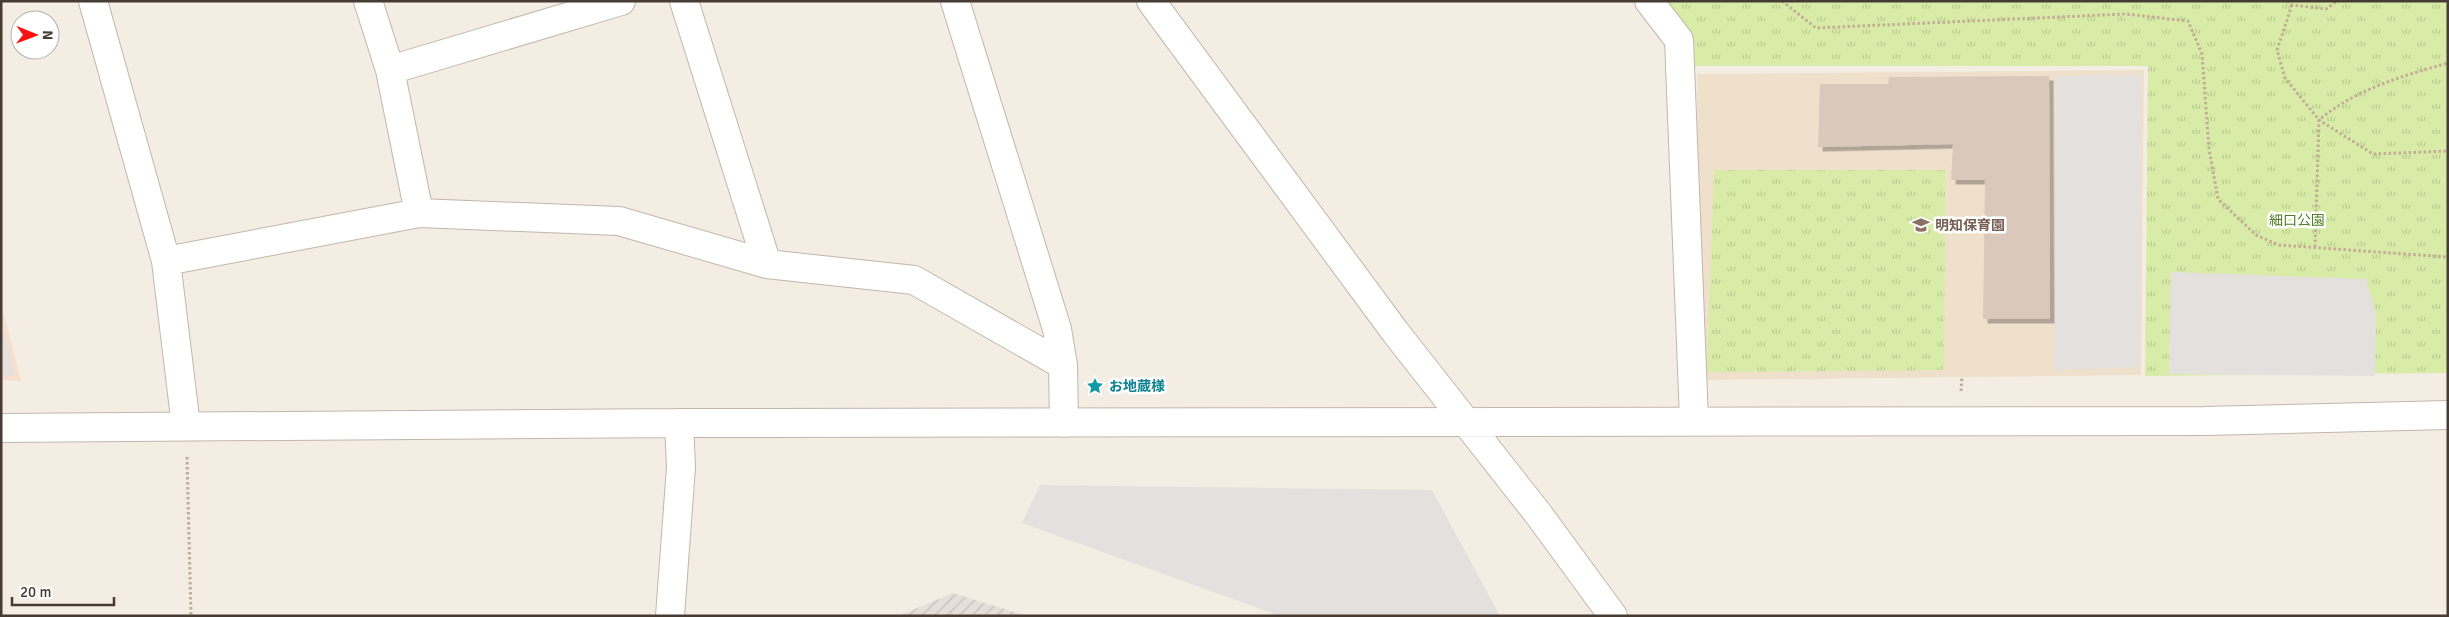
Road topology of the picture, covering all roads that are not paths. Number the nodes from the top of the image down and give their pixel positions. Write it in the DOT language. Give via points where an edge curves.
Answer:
graph roads {
  1 [pos="93,1"];
  2 [pos="368,1"];
  3 [pos="621,1"];
  4 [pos="684,1"];
  5 [pos="955,1"];
  6 [pos="1150,1"];
  7 [pos="1649,1"];
  8 [pos="390,70"];
  9 [pos="419,213"];
  10 [pos="166,261"];
  11 [pos="767,264"];
  12 [pos="1063,366"];
  13 [pos="2448,415"];
  14 [pos="1694,420"];
  15 [pos="1466,422"];
  16 [pos="679,423"];
  17 [pos="1064,423"];
  18 [pos="186,426"];
  19 [pos="1,428"];
  20 [pos="670,616"];
  21 [pos="1613,616"];
  1 -- 10 [label="street"];
  2 -- 8 [label="street"];
  3 -- 8 [label="street"];
  4 -- 11 [label="street"];
  5 -- 12 [label="street" via="1057,329"];
  6 -- 15 [label="street" via="1396,333"];
  7 -- 14 [label="street" via="1679,40"];
  8 -- 9 [label="street"];
  9 -- 10 [label="street"];
  9 -- 11 [label="street" via="619,221"];
  10 -- 18 [label="street"];
  11 -- 12 [label="street" via="914,280"];
  12 -- 17 [label="street"];
  13 -- 14 [label="street" via="2204,421"];
  14 -- 15 [label="street"];
  15 -- 17 [label="street"];
  15 -- 21 [label="street"];
  16 -- 17 [label="street"];
  16 -- 18 [label="street"];
  16 -- 20 [label="street" via="681,467"];
  18 -- 19 [label="street"];
}
